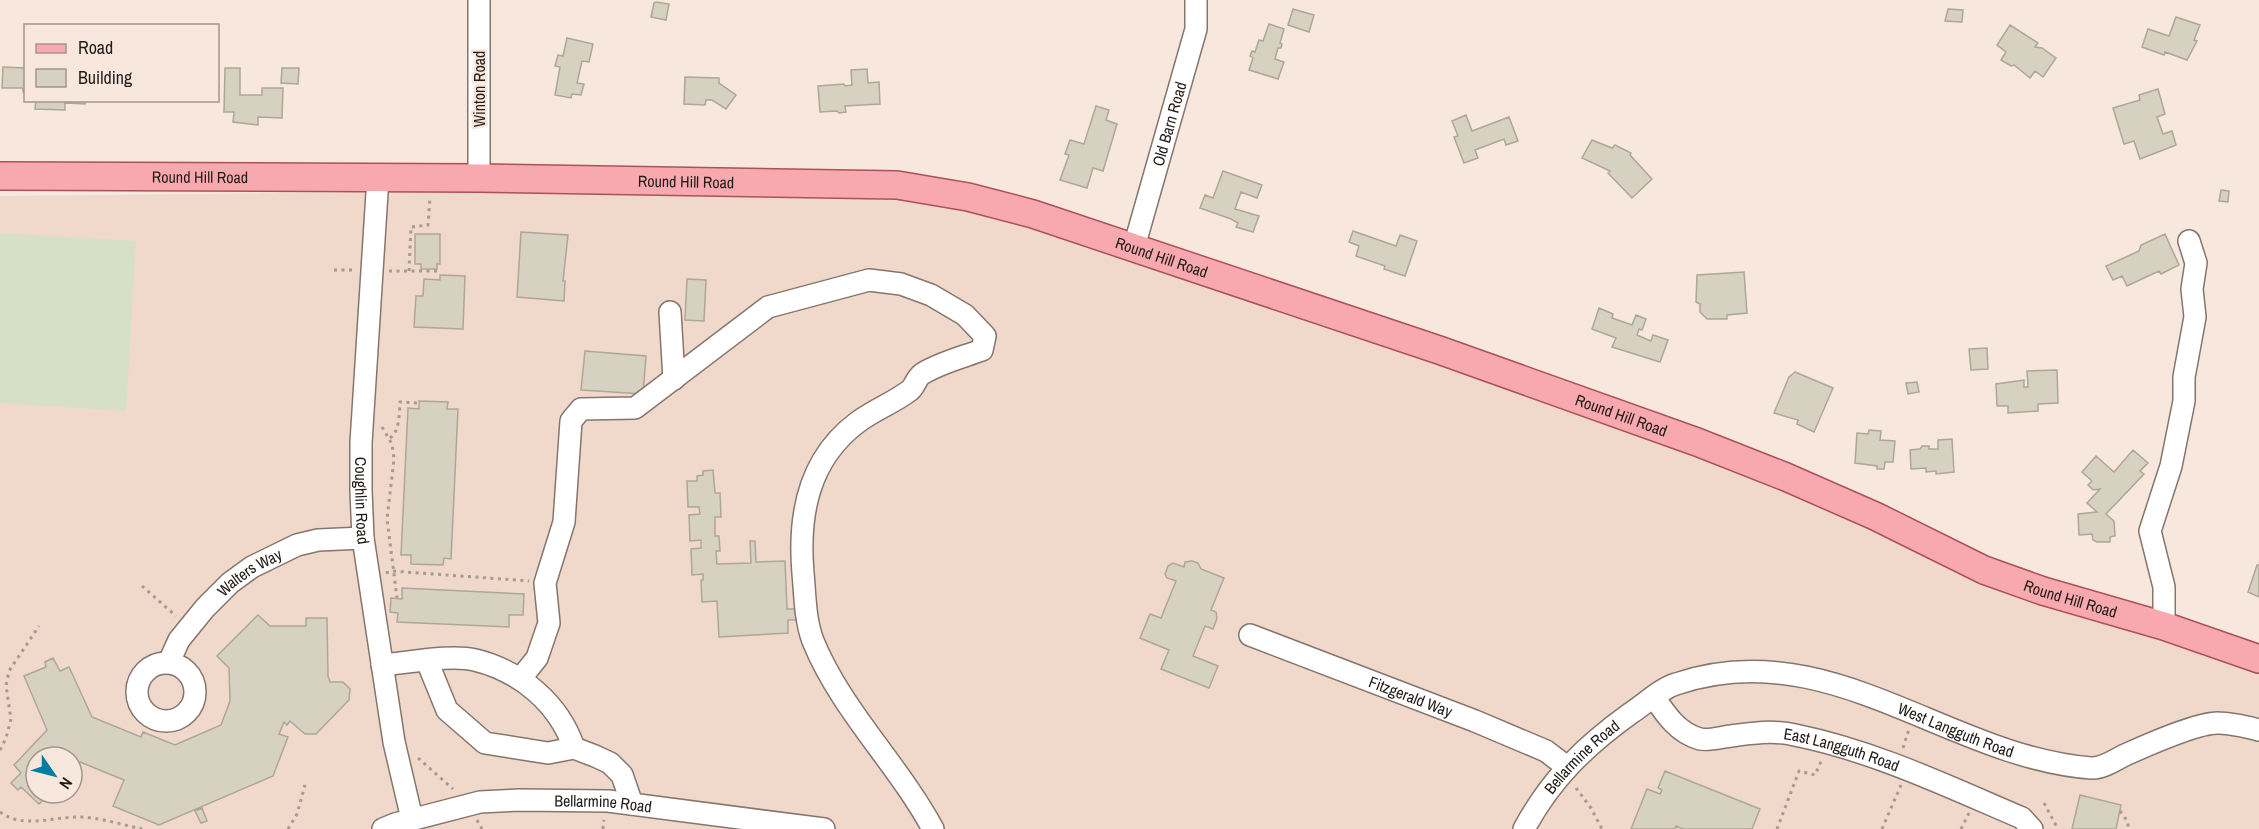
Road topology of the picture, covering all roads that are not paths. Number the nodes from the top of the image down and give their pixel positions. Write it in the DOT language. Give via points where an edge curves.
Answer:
graph roads {
  1 [pos="479,0"];
  2 [pos="1196,0"];
  3 [pos="0,176"];
  4 [pos="378,177"];
  5 [pos="479,178"];
  6 [pos="2189,241"];
  7 [pos="1134,247"];
  8 [pos="670,312"];
  9 [pos="674,379"];
  10 [pos="363,538"];
  11 [pos="2164,626"];
  12 [pos="1250,635"];
  13 [pos="2259,659"];
  14 [pos="427,661"];
  15 [pos="170,662"];
  16 [pos="382,665"];
  17 [pos="521,678"];
  18 [pos="1653,697"];
  19 [pos="2259,730"];
  20 [pos="574,748"];
  21 [pos="1567,766"];
  22 [pos="632,804"];
  23 [pos="412,819"];
  24 [pos="383,829"];
  25 [pos="824,829"];
  26 [pos="933,829"];
  27 [pos="1524,829"];
  28 [pos="2032,829"];
  1 -- 5 [label="street, Winton Road"];
  2 -- 7 [label="street, Old Barn Road" via="1196,29"];
  3 -- 4 [label="main road, Round Hill Road"];
  4 -- 5 [label="main road, Round Hill Road"];
  4 -- 10 [label="street, Coughlin Road" via="361,442"];
  5 -- 7 [label="main road, Round Hill Road" via="897,185 968,197 1033,214"];
  6 -- 11 [label="street" via="2196,263 2192,289 2195,317 2184,377 2184,401 2171,466 2150,531 2164,587"];
  7 -- 11 [label="main road, Round Hill Road" via="1697,442 1875,516 1984,570"];
  8 -- 9 [label="street"];
  9 -- 17 [label="street" via="635,408 581,409 571,421 564,522 546,582 549,622 537,658"];
  9 -- 26 [label="street" via="768,307 869,280 901,284 931,295 964,315 985,336 982,350 921,374 910,390 857,422 842,436 816,474 802,517 803,566 813,640 833,679"];
  10 -- 15 [label="street, Walters Way" via="297,545 252,567 230,583 188,627"];
  10 -- 16 [label="street, Coughlin Road"];
  11 -- 13 [label="main road, Round Hill Road"];
  12 -- 21 [label="street, Fitzgerald Way" via="1475,721 1546,751"];
  14 -- 16 [label="street"];
  14 -- 17 [label="street" via="474,659"];
  14 -- 20 [label="street" via="447,710 485,743 549,753"];
  16 -- 23 [label="street, Coughlin Road"];
  17 -- 20 [label="street" via="544,698 569,732"];
  18 -- 19 [label="street, West Langguth Road" via="1675,684 1718,674 1794,674 1826,680 2005,749 2060,765 2095,769 2153,743 2217,723"];
  18 -- 21 [label="street, Bellarmine Road"];
  18 -- 28 [label="street, East Langguth Road" via="1683,732 1702,740 1757,732 1793,734 1828,743 1899,765 2022,818"];
  20 -- 22 [label="street" via="610,763 622,775"];
  21 -- 27 [label="street, Bellarmine Road"];
  22 -- 23 [label="street, Bellarmine Road" via="480,802"];
  22 -- 25 [label="street, Bellarmine Road"];
  23 -- 24 [label="street, Bellarmine Road"];
}
